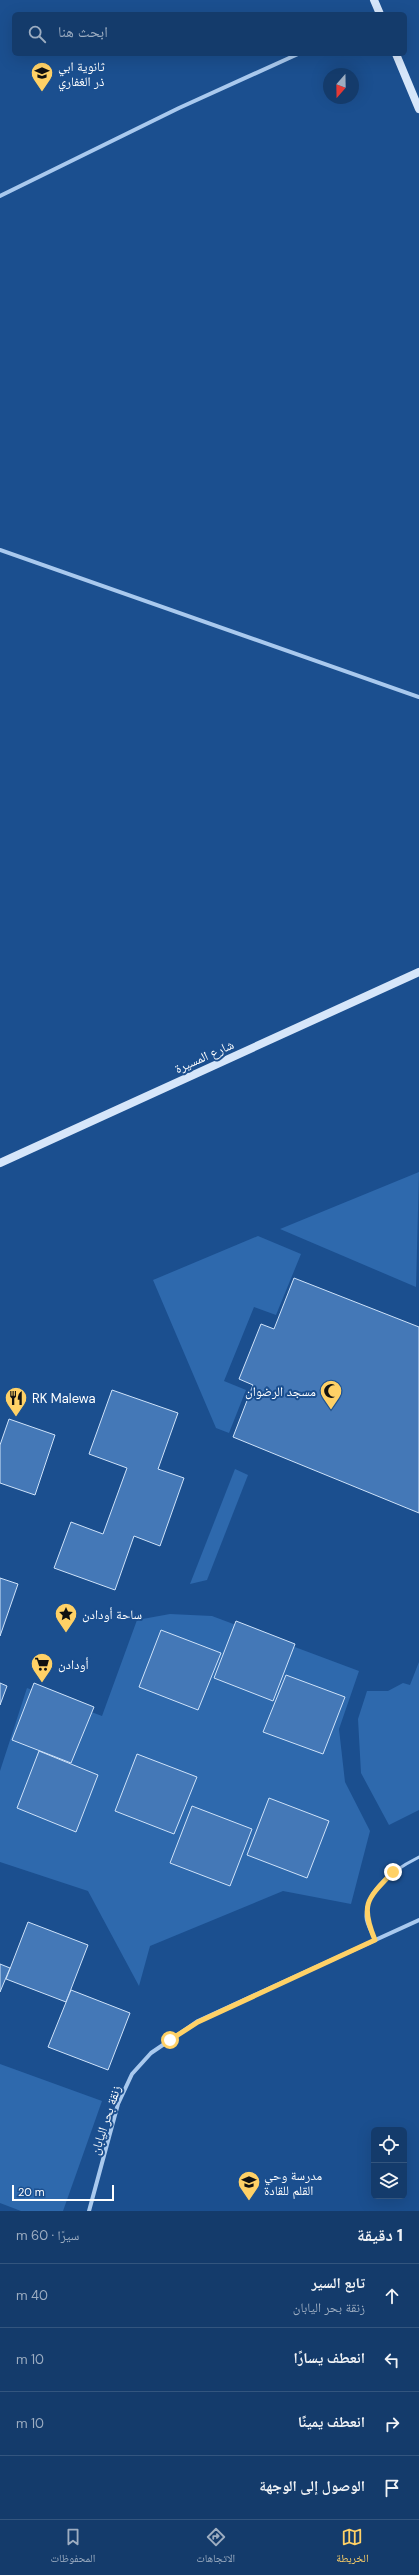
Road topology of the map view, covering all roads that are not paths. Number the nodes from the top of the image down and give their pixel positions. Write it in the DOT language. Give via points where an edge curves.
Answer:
graph roads {
  1 [pos="376,1"];
  2 [pos="379,12"];
  3 [pos="294,56"];
  4 [pos="397,56"];
  5 [pos="419,109"];
  6 [pos="0,196"];
  7 [pos="0,550"];
  8 [pos="419,697"];
  9 [pos="419,972"];
  10 [pos="0,1163"];
  11 [pos="419,1857"];
  12 [pos="419,1920"];
  13 [pos="375,1940"];
  14 [pos="89,2211"];
  1 -- 2 [label="street"];
  3 -- 6 [label="street" via="179,108"];
  4 -- 5 [label="street"];
  7 -- 8 [label="street"];
  9 -- 10 [label="street, شارع المسيرة"];
  11 -- 13 [label="lane" via="393,1872 376,1890 367,1906 366,1918"];
  12 -- 13 [label="street, زنقة بحر اليابان"];
  13 -- 14 [label="street, زنقة بحر اليابان" via="198,2022 151,2053 132,2074 118,2104"];
}
